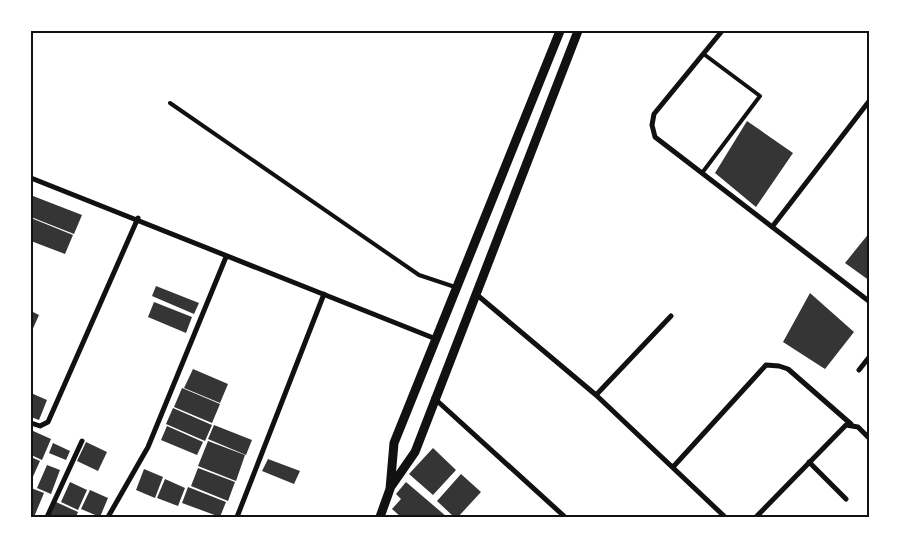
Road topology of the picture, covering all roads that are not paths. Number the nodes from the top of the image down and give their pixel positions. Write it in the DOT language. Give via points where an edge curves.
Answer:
graph roads {
  1 [pos="560,31"];
  2 [pos="578,31"];
  3 [pos="722,31"];
  4 [pos="705,55"];
  5 [pos="870,100"];
  6 [pos="170,103"];
  7 [pos="702,173"];
  8 [pos="32,178"];
  9 [pos="138,218"];
  10 [pos="772,227"];
  11 [pos="226,256"];
  12 [pos="457,287"];
  13 [pos="324,294"];
  14 [pos="476,294"];
  15 [pos="870,302"];
  16 [pos="671,316"];
  17 [pos="436,339"];
  18 [pos="870,356"];
  19 [pos="859,370"];
  20 [pos="596,395"];
  21 [pos="434,398"];
  22 [pos="31,423"];
  23 [pos="851,424"];
  24 [pos="870,439"];
  25 [pos="82,441"];
  26 [pos="809,462"];
  27 [pos="673,467"];
  28 [pos="390,489"];
  29 [pos="846,498"];
  30 [pos="47,517"];
  31 [pos="108,517"];
  32 [pos="237,517"];
  33 [pos="380,517"];
  34 [pos="565,517"];
  35 [pos="726,517"];
  36 [pos="756,517"];
  1 -- 12 [label="street"];
  2 -- 14 [label="street"];
  3 -- 4 [label="street"];
  4 -- 7 [label="street" via="654,114 652,125 655,137"];
  4 -- 7 [label="lane" via="760,96"];
  5 -- 10 [label="street"];
  6 -- 12 [label="lane" via="420,275"];
  7 -- 10 [label="street"];
  8 -- 9 [label="street"];
  9 -- 11 [label="street"];
  9 -- 22 [label="street" via="48,422 40,426"];
  10 -- 15 [label="street"];
  11 -- 13 [label="street"];
  11 -- 31 [label="street" via="148,448"];
  12 -- 17 [label="street"];
  13 -- 17 [label="street"];
  13 -- 32 [label="street"];
  14 -- 20 [label="street"];
  14 -- 21 [label="street"];
  16 -- 20 [label="street"];
  17 -- 28 [label="street" via="394,443"];
  18 -- 19 [label="street"];
  20 -- 27 [label="street"];
  21 -- 28 [label="street" via="414,452"];
  21 -- 34 [label="street"];
  23 -- 24 [label="street"];
  23 -- 26 [label="street" via="840,429"];
  23 -- 27 [label="street" via="788,369 766,365"];
  25 -- 30 [label="street"];
  26 -- 29 [label="street"];
  26 -- 36 [label="street"];
  27 -- 35 [label="street"];
  28 -- 33 [label="street"];
}
